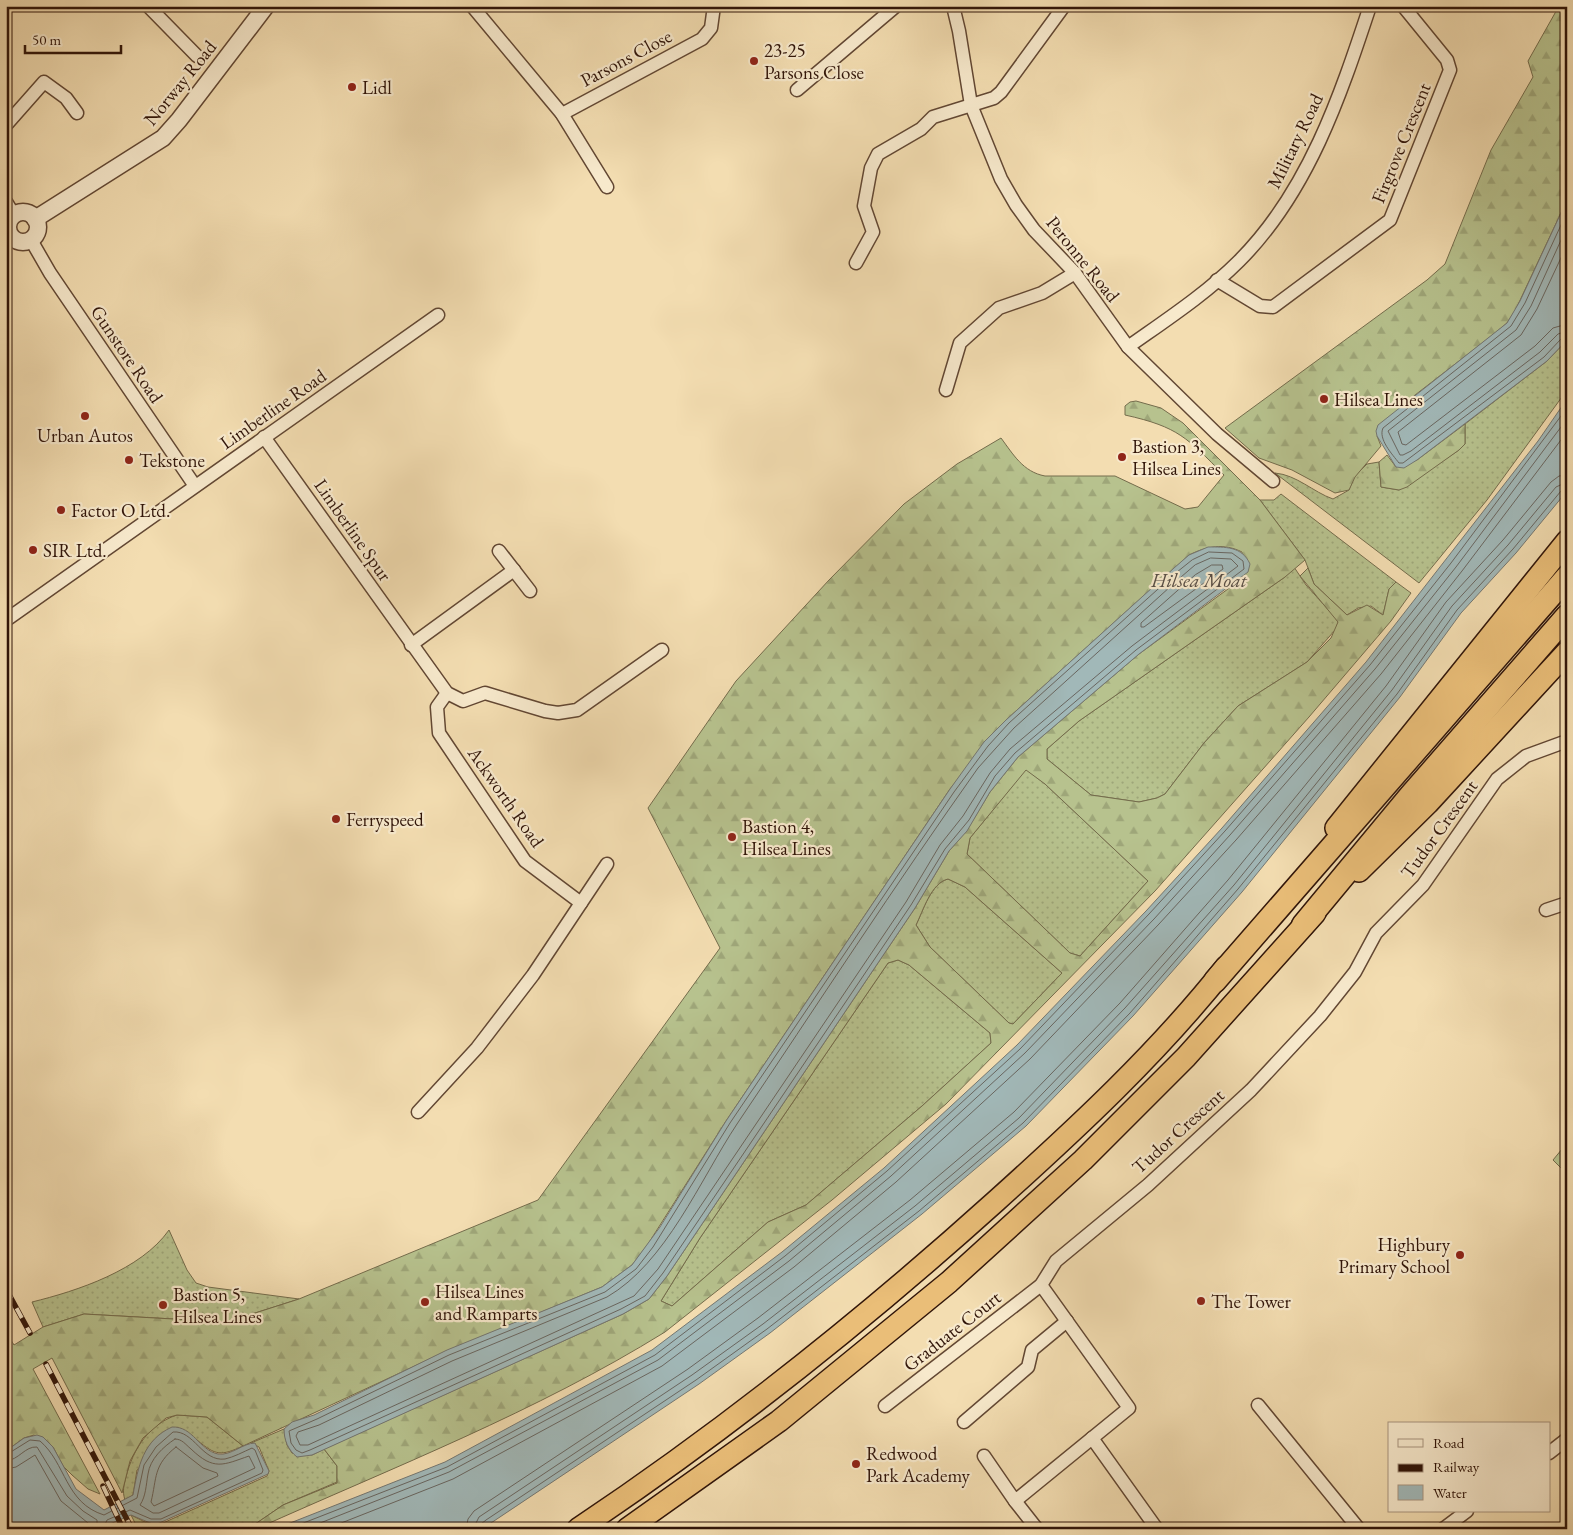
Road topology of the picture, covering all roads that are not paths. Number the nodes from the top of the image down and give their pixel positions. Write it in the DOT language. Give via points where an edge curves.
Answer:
graph roads {
  1 [pos="148,6"];
  2 [pos="266,6"];
  3 [pos="472,6"];
  4 [pos="714,6"];
  5 [pos="896,6"];
  6 [pos="952,6"];
  7 [pos="1064,6"];
  8 [pos="1370,6"];
  9 [pos="1403,6"];
  10 [pos="197,56"];
  11 [pos="797,90"];
  12 [pos="971,105"];
  13 [pos="78,113"];
  14 [pos="562,114"];
  15 [pos="6,126"];
  16 [pos="607,187"];
  17 [pos="10,208"];
  18 [pos="36,219"];
  19 [pos="8,235"];
  20 [pos="31,240"];
  21 [pos="856,263"];
  22 [pos="1075,273"];
  23 [pos="1218,280"];
  24 [pos="438,315"];
  25 [pos="1128,347"];
  26 [pos="946,390"];
  27 [pos="264,437"];
  28 [pos="1273,481"];
  29 [pos="195,486"];
  30 [pos="1567,541"];
  31 [pos="499,551"];
  32 [pos="514,570"];
  33 [pos="1567,577"];
  34 [pos="530,592"];
  35 [pos="1567,616"];
  36 [pos="6,620"];
  37 [pos="412,645"];
  38 [pos="662,650"];
  39 [pos="1567,652"];
  40 [pos="447,693"];
  41 [pos="1567,741"];
  42 [pos="607,864"];
  43 [pos="581,902"];
  44 [pos="1567,903"];
  45 [pos="1546,910"];
  46 [pos="1303,925"];
  47 [pos="1215,981"];
  48 [pos="418,1112"];
  49 [pos="1041,1285"];
  50 [pos="1068,1321"];
  51 [pos="1258,1405"];
  52 [pos="885,1406"];
  53 [pos="964,1422"];
  54 [pos="1092,1438"];
  55 [pos="1567,1439"];
  56 [pos="1550,1452"];
  57 [pos="984,1456"];
  58 [pos="1015,1501"];
  59 [pos="1466,1512"];
  60 [pos="578,1529"];
  61 [pos="627,1529"];
  62 [pos="1037,1529"];
  63 [pos="1157,1529"];
  64 [pos="1359,1529"];
  65 [pos="1442,1529"];
  1 -- 10 [label="street"];
  2 -- 18 [label="street, Norway Road" via="163,138"];
  3 -- 14 [label="street"];
  4 -- 14 [label="street, Parsons Close" via="711,28 702,39"];
  5 -- 11 [label="street"];
  6 -- 12 [label="street, Peronne Road"];
  7 -- 12 [label="street" via="1001,92 994,98"];
  8 -- 23 [label="street, Military Road" via="1329,117 1300,180 1267,229"];
  9 -- 23 [label="street, Firgrove Crescent" via="1447,60 1450,70 1390,220 1273,307 1260,306"];
  12 -- 21 [label="street" via="933,117 921,129 878,154 871,168 864,206 873,232"];
  12 -- 22 [label="street, Peronne Road" via="1001,179 1016,204 1034,230"];
  13 -- 15 [label="street" via="66,98 44,82"];
  14 -- 16 [label="street"];
  17 -- 18 [label="street"];
  17 -- 19 [label="street"];
  18 -- 20 [label="street" via="38,230"];
  19 -- 20 [label="street" via="18,242"];
  20 -- 29 [label="street, Gunstore Road"];
  22 -- 25 [label="street, Peronne Road"];
  22 -- 26 [label="street" via="1042,293 999,308 960,343"];
  23 -- 25 [label="street, Military Road"];
  24 -- 27 [label="street, Limberline Road"];
  25 -- 28 [label="street, Peronne Road" via="1216,434"];
  27 -- 29 [label="street, Limberline Road"];
  27 -- 37 [label="street, Limberline Spur"];
  29 -- 36 [label="street, Limberline Road"];
  30 -- 47 [label="highway"];
  31 -- 32 [label="street"];
  32 -- 34 [label="street"];
  32 -- 37 [label="street"];
  33 -- 47 [label="highway"];
  35 -- 46 [label="highway"];
  37 -- 40 [label="street, Limberline Spur"];
  38 -- 40 [label="street" via="577,710 545,712 485,693 463,701"];
  39 -- 46 [label="highway" via="1428,803"];
  40 -- 43 [label="street, Ackworth Road" via="437,707 439,733 525,861"];
  41 -- 49 [label="street, Tudor Crescent" via="1526,756 1497,779 1424,885 1376,933 1355,972 1292,1047 1251,1090 1163,1171 1056,1261"];
  42 -- 43 [label="street"];
  43 -- 48 [label="street" via="533,975 477,1048"];
  44 -- 45 [label="street"];
  46 -- 61 [label="highway" via="1186,1057 1083,1160 950,1282 778,1421"];
  47 -- 60 [label="highway" via="1154,1050 1064,1140 933,1257 775,1389"];
  49 -- 50 [label="street"];
  49 -- 52 [label="street, Graduate Court"];
  50 -- 53 [label="street" via="1032,1350 1028,1367"];
  50 -- 54 [label="street" via="1129,1408"];
  51 -- 64 [label="street"];
  54 -- 58 [label="street"];
  54 -- 63 [label="street"];
  55 -- 56 [label="street"];
  57 -- 58 [label="street"];
  58 -- 62 [label="street"];
  59 -- 65 [label="street"];
}
